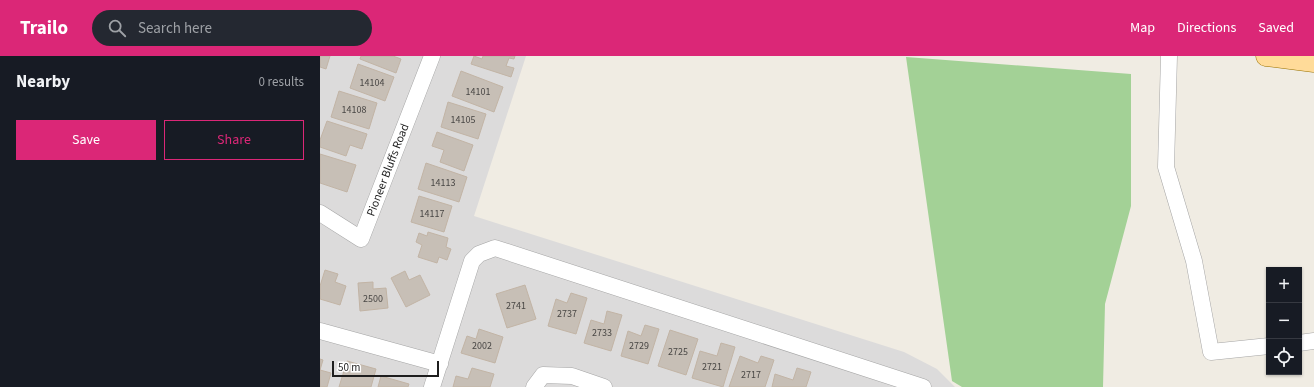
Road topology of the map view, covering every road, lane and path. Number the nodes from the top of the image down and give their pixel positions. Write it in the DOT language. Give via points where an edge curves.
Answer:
graph roads {
  1 [pos="432,56"];
  2 [pos="1169,56"];
  3 [pos="1266,56"];
  4 [pos="1314,62"];
  5 [pos="320,213"];
  6 [pos="320,331"];
  7 [pos="1314,341"];
  8 [pos="1302,343"];
  9 [pos="1266,346"];
  10 [pos="440,364"];
  11 [pos="538,381"];
  12 [pos="432,387"];
  13 [pos="604,387"];
  14 [pos="923,387"];
  1 -- 5 [label="street, Pioneer Bluffs Road" via="361,239"];
  2 -- 9 [label="street" via="1166,167 1194,261 1211,352"];
  3 -- 4 [label="main road"];
  6 -- 10 [label="street"];
  7 -- 8 [label="street"];
  10 -- 12 [label="street"];
  10 -- 14 [label="street" via="472,262 479,254 495,248"];
  11 -- 13 [label="street" via="572,376"];
}
